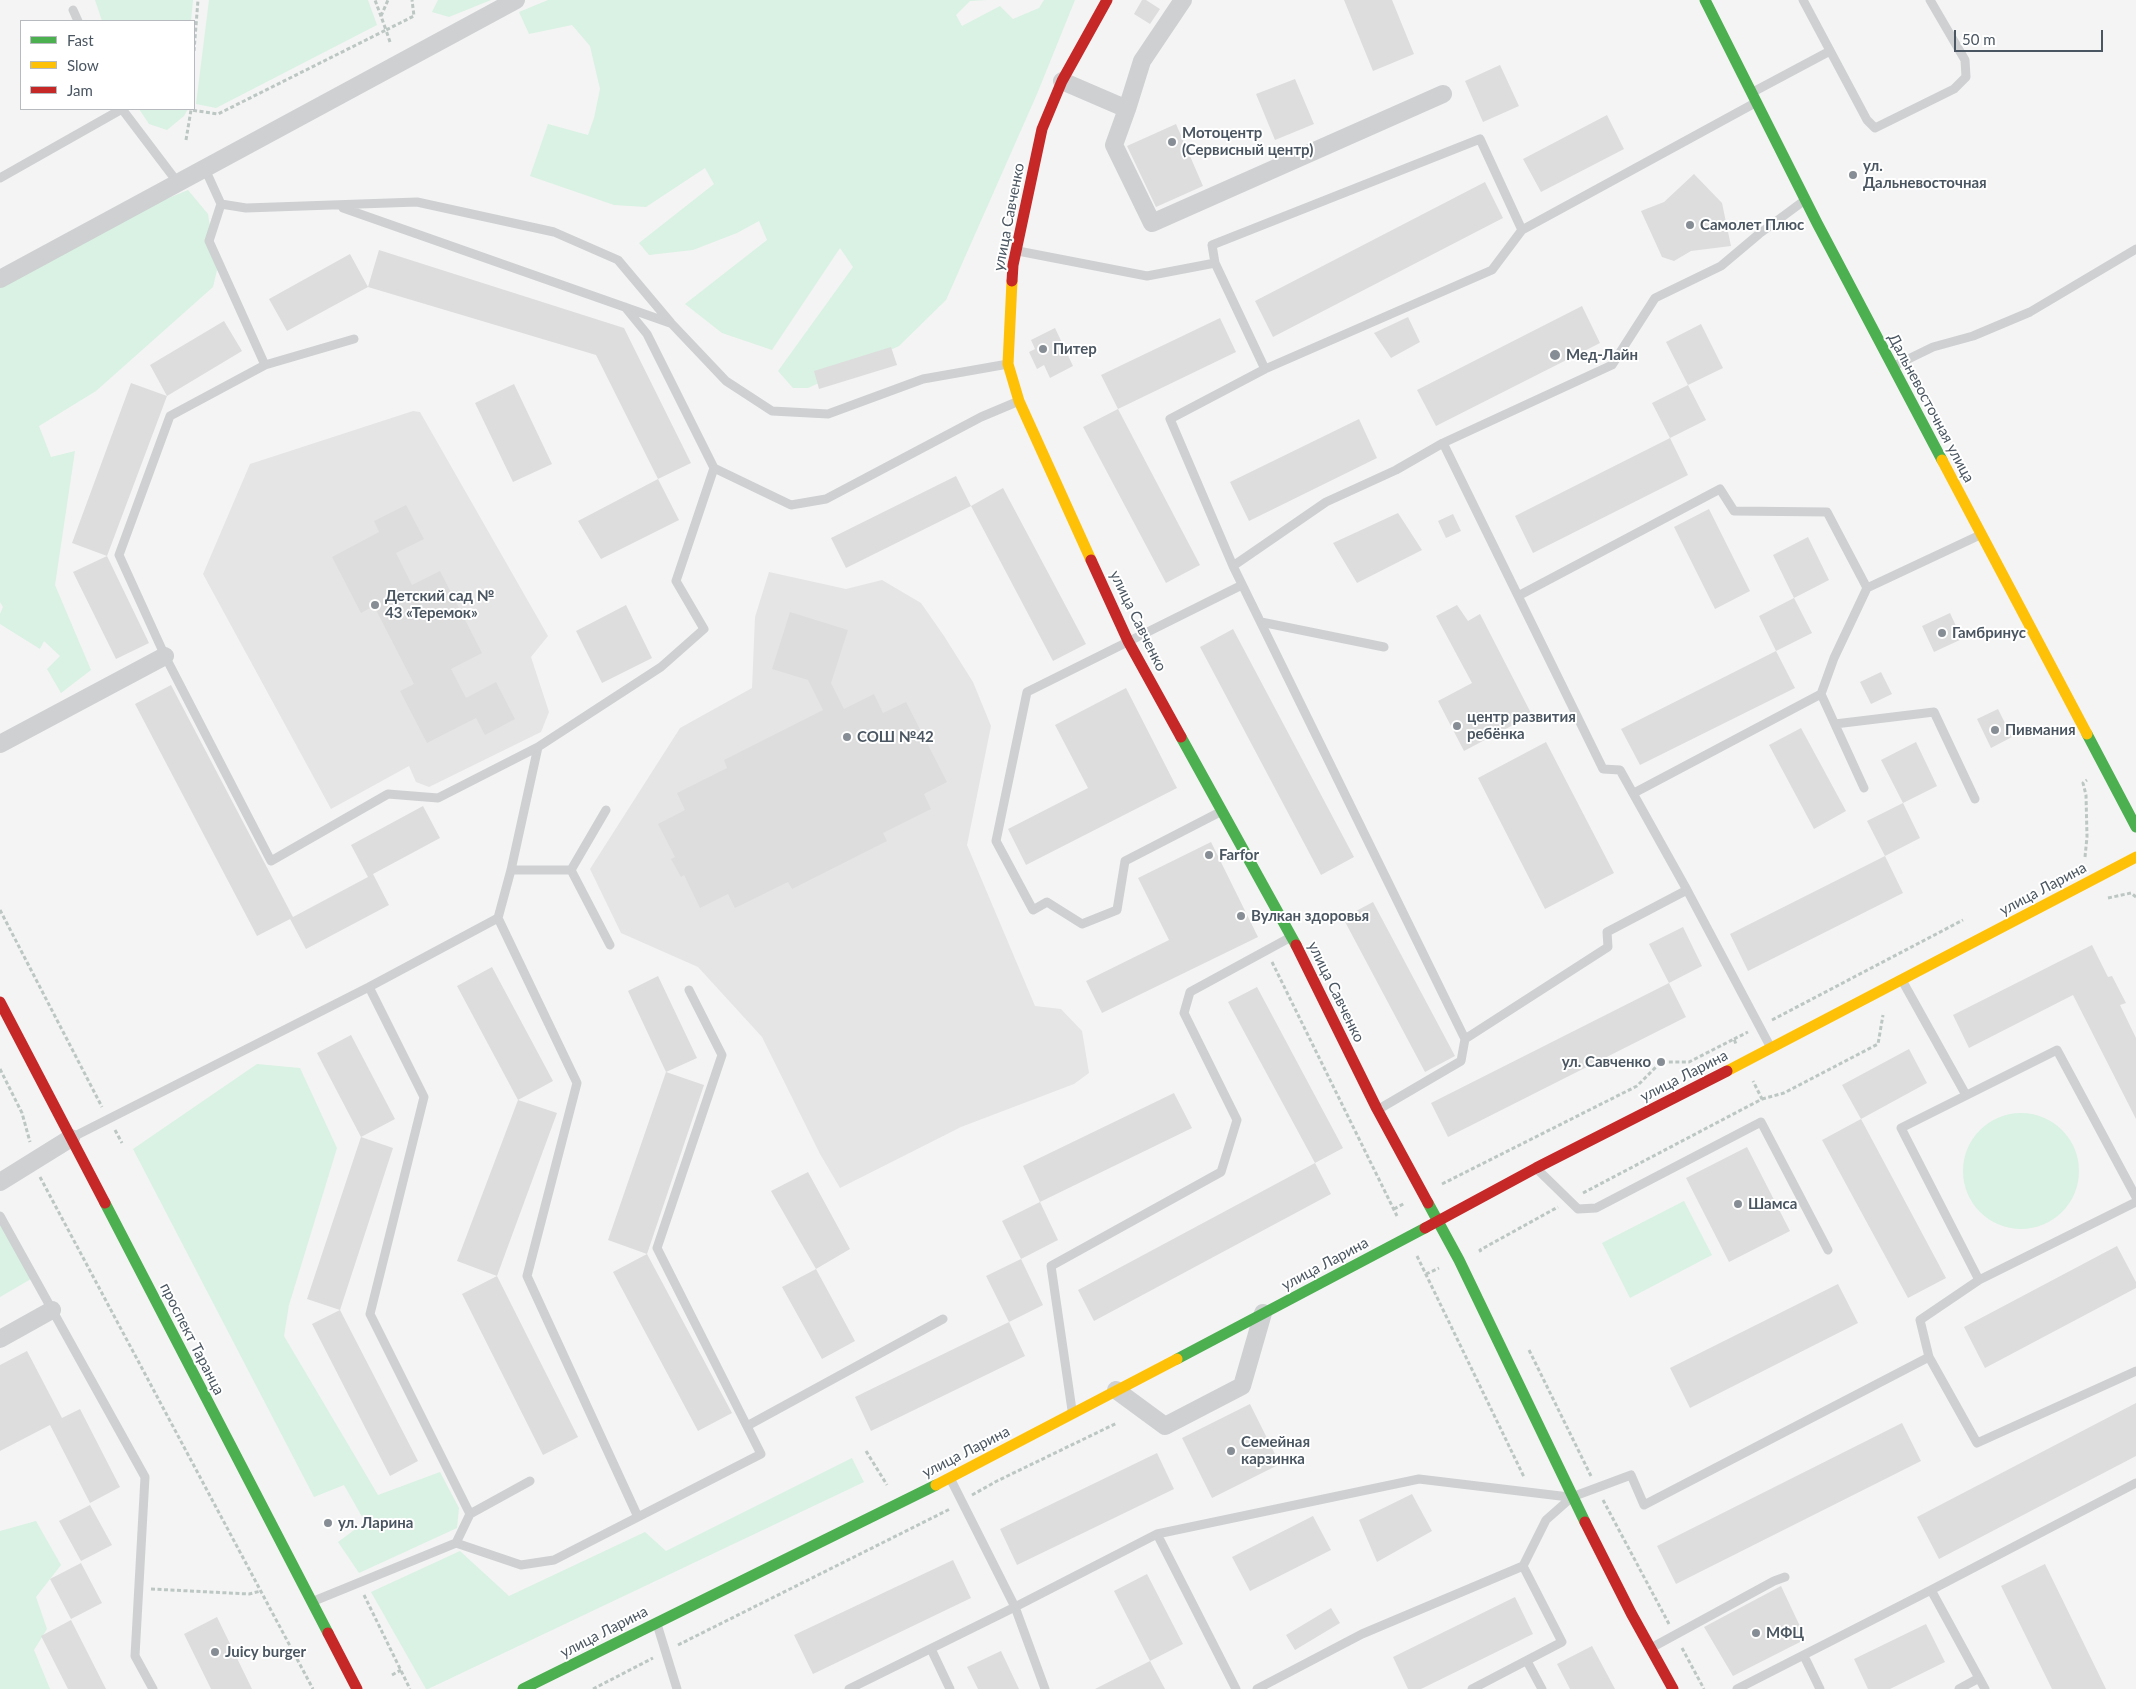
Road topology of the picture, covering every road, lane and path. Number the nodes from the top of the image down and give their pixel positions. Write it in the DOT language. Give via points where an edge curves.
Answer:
graph roads {
  1 [pos="198,0"];
  2 [pos="375,0"];
  3 [pos="388,0"];
  4 [pos="412,0"];
  5 [pos="516,0"];
  6 [pos="1107,0"];
  7 [pos="1183,0"];
  8 [pos="1705,0"];
  9 [pos="1803,0"];
  10 [pos="1930,0"];
  11 [pos="73,10"];
  12 [pos="381,17"];
  13 [pos="78,20"];
  14 [pos="386,30"];
  15 [pos="195,38"];
  16 [pos="390,42"];
  17 [pos="1830,51"];
  18 [pos="1062,81"];
  19 [pos="1443,94"];
  20 [pos="1753,98"];
  21 [pos="1127,109"];
  22 [pos="120,110"];
  23 [pos="123,110"];
  24 [pos="191,110"];
  25 [pos="195,110"];
  26 [pos="186,140"];
  27 [pos="205,169"];
  28 [pos="0,178"];
  29 [pos="178,183"];
  30 [pos="1805,200"];
  31 [pos="221,204"];
  32 [pos="338,206"];
  33 [pos="1522,230"];
  34 [pos="2136,249"];
  35 [pos="1016,250"];
  36 [pos="1215,263"];
  37 [pos="0,279"];
  38 [pos="625,307"];
  39 [pos="671,323"];
  40 [pos="354,339"];
  41 [pos="1008,364"];
  42 [pos="265,365"];
  43 [pos="1892,367"];
  44 [pos="1265,369"];
  45 [pos="1019,401"];
  46 [pos="1443,443"];
  47 [pos="714,468"];
  48 [pos="1980,534"];
  49 [pos="1233,566"];
  50 [pos="1242,585"];
  51 [pos="1867,588"];
  52 [pos="1518,596"];
  53 [pos="1261,622"];
  54 [pos="1128,642"];
  55 [pos="1384,647"];
  56 [pos="165,656"];
  57 [pos="1821,694"];
  58 [pos="1835,724"];
  59 [pos="0,744"];
  60 [pos="538,747"];
  61 [pos="2105,770"];
  62 [pos="1864,788"];
  63 [pos="1634,793"];
  64 [pos="1975,798"];
  65 [pos="606,810"];
  66 [pos="1223,811"];
  67 [pos="2136,826"];
  68 [pos="2085,857"];
  69 [pos="2136,857"];
  70 [pos="511,870"];
  71 [pos="571,870"];
  72 [pos="1687,890"];
  73 [pos="2136,897"];
  74 [pos="2105,898"];
  75 [pos="0,910"];
  76 [pos="498,918"];
  77 [pos="1292,936"];
  78 [pos="610,945"];
  79 [pos="1267,950"];
  80 [pos="1902,979"];
  81 [pos="369,988"];
  82 [pos="689,990"];
  83 [pos="0,1002"];
  84 [pos="1465,1038"];
  85 [pos="1772,1048"];
  86 [pos="1744,1062"];
  87 [pos="0,1069"];
  88 [pos="1966,1095"];
  89 [pos="1377,1109"];
  90 [pos="109,1119"];
  91 [pos="71,1138"];
  92 [pos="122,1143"];
  93 [pos="35,1160"];
  94 [pos="1536,1168"];
  95 [pos="0,1182"];
  96 [pos="1423,1194"];
  97 [pos="2136,1197"];
  98 [pos="1569,1201"];
  99 [pos="2136,1202"];
  100 [pos="1394,1209"];
  101 [pos="0,1216"];
  102 [pos="1438,1222"];
  103 [pos="1407,1236"];
  104 [pos="1828,1250"];
  105 [pos="1484,1259"];
  106 [pos="1979,1280"];
  107 [pos="52,1310"];
  108 [pos="1263,1313"];
  109 [pos="943,1319"];
  110 [pos="0,1339"];
  111 [pos="1527,1347"];
  112 [pos="1929,1357"];
  113 [pos="2136,1371"];
  114 [pos="1116,1390"];
  115 [pos="1072,1413"];
  116 [pos="1117,1423"];
  117 [pos="747,1426"];
  118 [pos="950,1478"];
  119 [pos="530,1481"];
  120 [pos="2136,1483"];
  121 [pos="1597,1488"];
  122 [pos="1532,1492"];
  123 [pos="1572,1497"];
  124 [pos="962,1502"];
  125 [pos="470,1514"];
  126 [pos="638,1517"];
  127 [pos="1157,1534"];
  128 [pos="456,1543"];
  129 [pos="1523,1566"];
  130 [pos="1785,1577"];
  131 [pos="358,1583"];
  132 [pos="138,1589"];
  133 [pos="1931,1590"];
  134 [pos="262,1592"];
  135 [pos="311,1602"];
  136 [pos="1015,1607"];
  137 [pos="656,1622"];
  138 [pos="1675,1635"];
  139 [pos="931,1648"];
  140 [pos="1651,1648"];
  141 [pos="665,1652"];
  142 [pos="1804,1656"];
  143 [pos="1527,1660"];
  144 [pos="401,1670"];
  145 [pos="392,1675"];
  146 [pos="1979,1678"];
  147 [pos="153,1689"];
  148 [pos="313,1689"];
  149 [pos="357,1689"];
  150 [pos="410,1689"];
  151 [pos="523,1689"];
  152 [pos="593,1689"];
  153 [pos="676,1689"];
  154 [pos="849,1689"];
  155 [pos="950,1689"];
  156 [pos="1045,1689"];
  157 [pos="1236,1689"];
  158 [pos="1258,1689"];
  159 [pos="1472,1689"];
  160 [pos="1542,1689"];
  161 [pos="1673,1689"];
  162 [pos="1704,1689"];
  163 [pos="1737,1689"];
  164 [pos="1820,1689"];
  165 [pos="1959,1689"];
  166 [pos="1986,1689"];
  1 -- 15 [label="path"];
  2 -- 12 [label="path"];
  3 -- 12 [label="path"];
  4 -- 14 [label="path" via="414,16"];
  5 -- 27 [label="street"];
  6 -- 18 [label="main road, улица Савченко"];
  7 -- 21 [label="street" via="1142,61"];
  8 -- 20 [label="main road, Дальневосточная улица"];
  9 -- 17 [label="lane"];
  10 -- 17 [label="lane" via="1965,60 1966,77 1954,89 1876,128 1867,120"];
  11 -- 13 [label="lane"];
  12 -- 14 [label="path"];
  14 -- 16 [label="path"];
  14 -- 25 [label="path" via="218,114"];
  17 -- 20 [label="lane"];
  18 -- 21 [label="street"];
  18 -- 35 [label="main road, улица Савченко" via="1042,129"];
  19 -- 21 [label="street" via="1152,223 1114,145"];
  20 -- 30 [label="main road, Дальневосточная улица"];
  20 -- 33 [label="lane"];
  22 -- 28 [label="lane"];
  23 -- 29 [label="lane"];
  24 -- 26 [label="path"];
  27 -- 29 [label="street"];
  27 -- 31 [label="lane"];
  29 -- 37 [label="street"];
  30 -- 43 [label="main road, Дальневосточная улица"];
  30 -- 46 [label="lane" via="1721,266 1655,298 1612,365"];
  31 -- 32 [label="lane" via="246,208"];
  31 -- 42 [label="lane" via="209,241"];
  32 -- 38 [label="lane"];
  32 -- 39 [label="lane" via="417,202 554,232 618,260"];
  33 -- 36 [label="lane" via="1480,139 1212,245"];
  33 -- 44 [label="lane" via="1492,270"];
  34 -- 43 [label="lane" via="2030,312 1973,336 1933,347"];
  35 -- 36 [label="lane" via="1147,276"];
  35 -- 41 [label="main road, улица Савченко"];
  36 -- 44 [label="lane"];
  38 -- 39 [label="lane"];
  38 -- 47 [label="lane" via="647,334"];
  39 -- 41 [label="lane" via="726,381 772,411 828,414 923,379"];
  40 -- 42 [label="lane"];
  41 -- 45 [label="main road, улица Савченко"];
  42 -- 56 [label="lane" via="170,416 120,555"];
  43 -- 48 [label="main road, Дальневосточная улица"];
  44 -- 49 [label="lane" via="1170,419"];
  45 -- 47 [label="lane" via="981,417 826,499 791,505"];
  45 -- 54 [label="main road, улица Савченко"];
  46 -- 49 [label="lane" via="1396,470 1326,502"];
  46 -- 52 [label="lane"];
  47 -- 60 [label="lane" via="676,581 704,629 661,667"];
  48 -- 51 [label="lane"];
  48 -- 61 [label="main road, Дальневосточная улица"];
  49 -- 50 [label="lane"];
  50 -- 53 [label="lane"];
  50 -- 54 [label="lane"];
  51 -- 52 [label="lane" via="1827,512 1734,511 1720,489"];
  51 -- 57 [label="lane"];
  52 -- 63 [label="lane" via="1603,769 1620,770"];
  53 -- 55 [label="lane"];
  53 -- 84 [label="lane"];
  54 -- 66 [label="main road, улица Савченко"];
  54 -- 66 [label="lane" via="1027,692 996,842 1033,910 1047,902 1082,924 1117,910 1125,861"];
  56 -- 59 [label="street"];
  56 -- 60 [label="lane" via="271,860 388,794 438,798"];
  57 -- 58 [label="lane"];
  57 -- 63 [label="lane"];
  58 -- 62 [label="lane"];
  58 -- 64 [label="lane" via="1934,712"];
  60 -- 70 [label="lane"];
  61 -- 67 [label="main road, Дальневосточная улица"];
  61 -- 68 [label="path" via="2083,783 2086,795"];
  63 -- 72 [label="lane"];
  65 -- 71 [label="lane"];
  66 -- 77 [label="main road, улица Савченко"];
  69 -- 80 [label="main road, улица Ларина"];
  70 -- 71 [label="lane"];
  70 -- 76 [label="lane"];
  71 -- 78 [label="lane"];
  72 -- 84 [label="lane" via="1607,932 1608,947"];
  72 -- 85 [label="lane"];
  73 -- 74 [label="path" via="2130,894"];
  75 -- 90 [label="path"];
  76 -- 81 [label="lane"];
  76 -- 126 [label="lane" via="577,1083 527,1276"];
  77 -- 79 [label="lane"];
  77 -- 89 [label="main road, улица Савченко"];
  79 -- 100 [label="path"];
  79 -- 115 [label="lane" via="1190,992 1184,1013 1237,1120 1221,1172 1051,1266"];
  80 -- 85 [label="main road, улица Ларина"];
  80 -- 88 [label="lane"];
  81 -- 90 [label="lane"];
  81 -- 125 [label="lane" via="424,1097 370,1314"];
  82 -- 117 [label="lane" via="722,1055 657,1248"];
  83 -- 91 [label="main road, проспект Таранца"];
  84 -- 89 [label="lane" via="1461,1061"];
  85 -- 86 [label="main road, улица Ларина"];
  86 -- 94 [label="main road, улица Ларина"];
  86 -- 96 [label="path" via="1734,1039 1689,1062 1661,1062 1637,1086"];
  86 -- 98 [label="path" via="1762,1099"];
  87 -- 93 [label="path" via="22,1113"];
  88 -- 97 [label="lane" via="2057,1050"];
  88 -- 106 [label="lane" via="1901,1128"];
  89 -- 96 [label="main road, улица Савченко"];
  90 -- 91 [label="lane"];
  90 -- 92 [label="path"];
  91 -- 93 [label="street"];
  91 -- 135 [label="main road, проспект Таранца"];
  93 -- 95 [label="street"];
  93 -- 134 [label="path" via="39,1176 208,1497"];
  94 -- 98 [label="lane"];
  94 -- 102 [label="main road, улица Ларина"];
  96 -- 100 [label="path"];
  96 -- 102 [label="main road, улица Савченко"];
  98 -- 104 [label="lane" via="1578,1209 1596,1208 1761,1122"];
  98 -- 105 [label="path" via="1480,1250"];
  99 -- 106 [label="lane"];
  100 -- 103 [label="path"];
  101 -- 107 [label="lane"];
  102 -- 103 [label="main road, улица Ларина"];
  102 -- 123 [label="main road, улица Савченко"];
  103 -- 108 [label="main road, улица Ларина"];
  103 -- 122 [label="path"];
  106 -- 112 [label="lane" via="1920,1320"];
  107 -- 110 [label="street"];
  107 -- 132 [label="lane" via="145,1477"];
  108 -- 114 [label="main road, улица Ларина"];
  108 -- 114 [label="street" via="1242,1386 1165,1426"];
  109 -- 117 [label="lane"];
  111 -- 121 [label="path"];
  112 -- 113 [label="lane" via="1976,1443"];
  112 -- 121 [label="lane" via="1644,1505 1631,1475"];
  114 -- 115 [label="main road, улица Ларина"];
  115 -- 118 [label="main road, улица Ларина"];
  116 -- 124 [label="path" via="997,1481"];
  117 -- 126 [label="lane" via="761,1454"];
  118 -- 124 [label="lane"];
  118 -- 137 [label="main road, улица Ларина"];
  119 -- 125 [label="lane"];
  120 -- 133 [label="lane"];
  121 -- 123 [label="lane"];
  121 -- 138 [label="path"];
  122 -- 123 [label="lane"];
  122 -- 127 [label="lane" via="1418,1478"];
  123 -- 129 [label="lane" via="1546,1520"];
  123 -- 140 [label="main road, улица Савченко"];
  124 -- 136 [label="lane"];
  124 -- 141 [label="path"];
  125 -- 128 [label="lane"];
  126 -- 128 [label="lane" via="554,1560 522,1565"];
  127 -- 136 [label="lane"];
  127 -- 157 [label="lane"];
  128 -- 131 [label="lane"];
  129 -- 143 [label="lane" via="1562,1642"];
  129 -- 158 [label="lane" via="1362,1634"];
  130 -- 138 [label="lane"];
  131 -- 135 [label="lane"];
  131 -- 144 [label="path"];
  132 -- 134 [label="path"];
  132 -- 147 [label="lane" via="135,1656"];
  133 -- 142 [label="lane"];
  133 -- 146 [label="lane"];
  134 -- 148 [label="path"];
  135 -- 149 [label="main road, проспект Таранца"];
  136 -- 139 [label="lane"];
  136 -- 156 [label="lane"];
  137 -- 141 [label="lane"];
  137 -- 151 [label="main road, улица Ларина"];
  138 -- 140 [label="lane"];
  138 -- 162 [label="path"];
  139 -- 154 [label="lane"];
  139 -- 155 [label="lane"];
  140 -- 161 [label="main road, улица Савченко"];
  141 -- 152 [label="path"];
  141 -- 153 [label="lane"];
  142 -- 163 [label="lane"];
  142 -- 164 [label="lane"];
  143 -- 159 [label="lane"];
  143 -- 160 [label="lane"];
  144 -- 145 [label="path"];
  144 -- 150 [label="path"];
  146 -- 165 [label="lane"];
  146 -- 166 [label="lane"];
}
